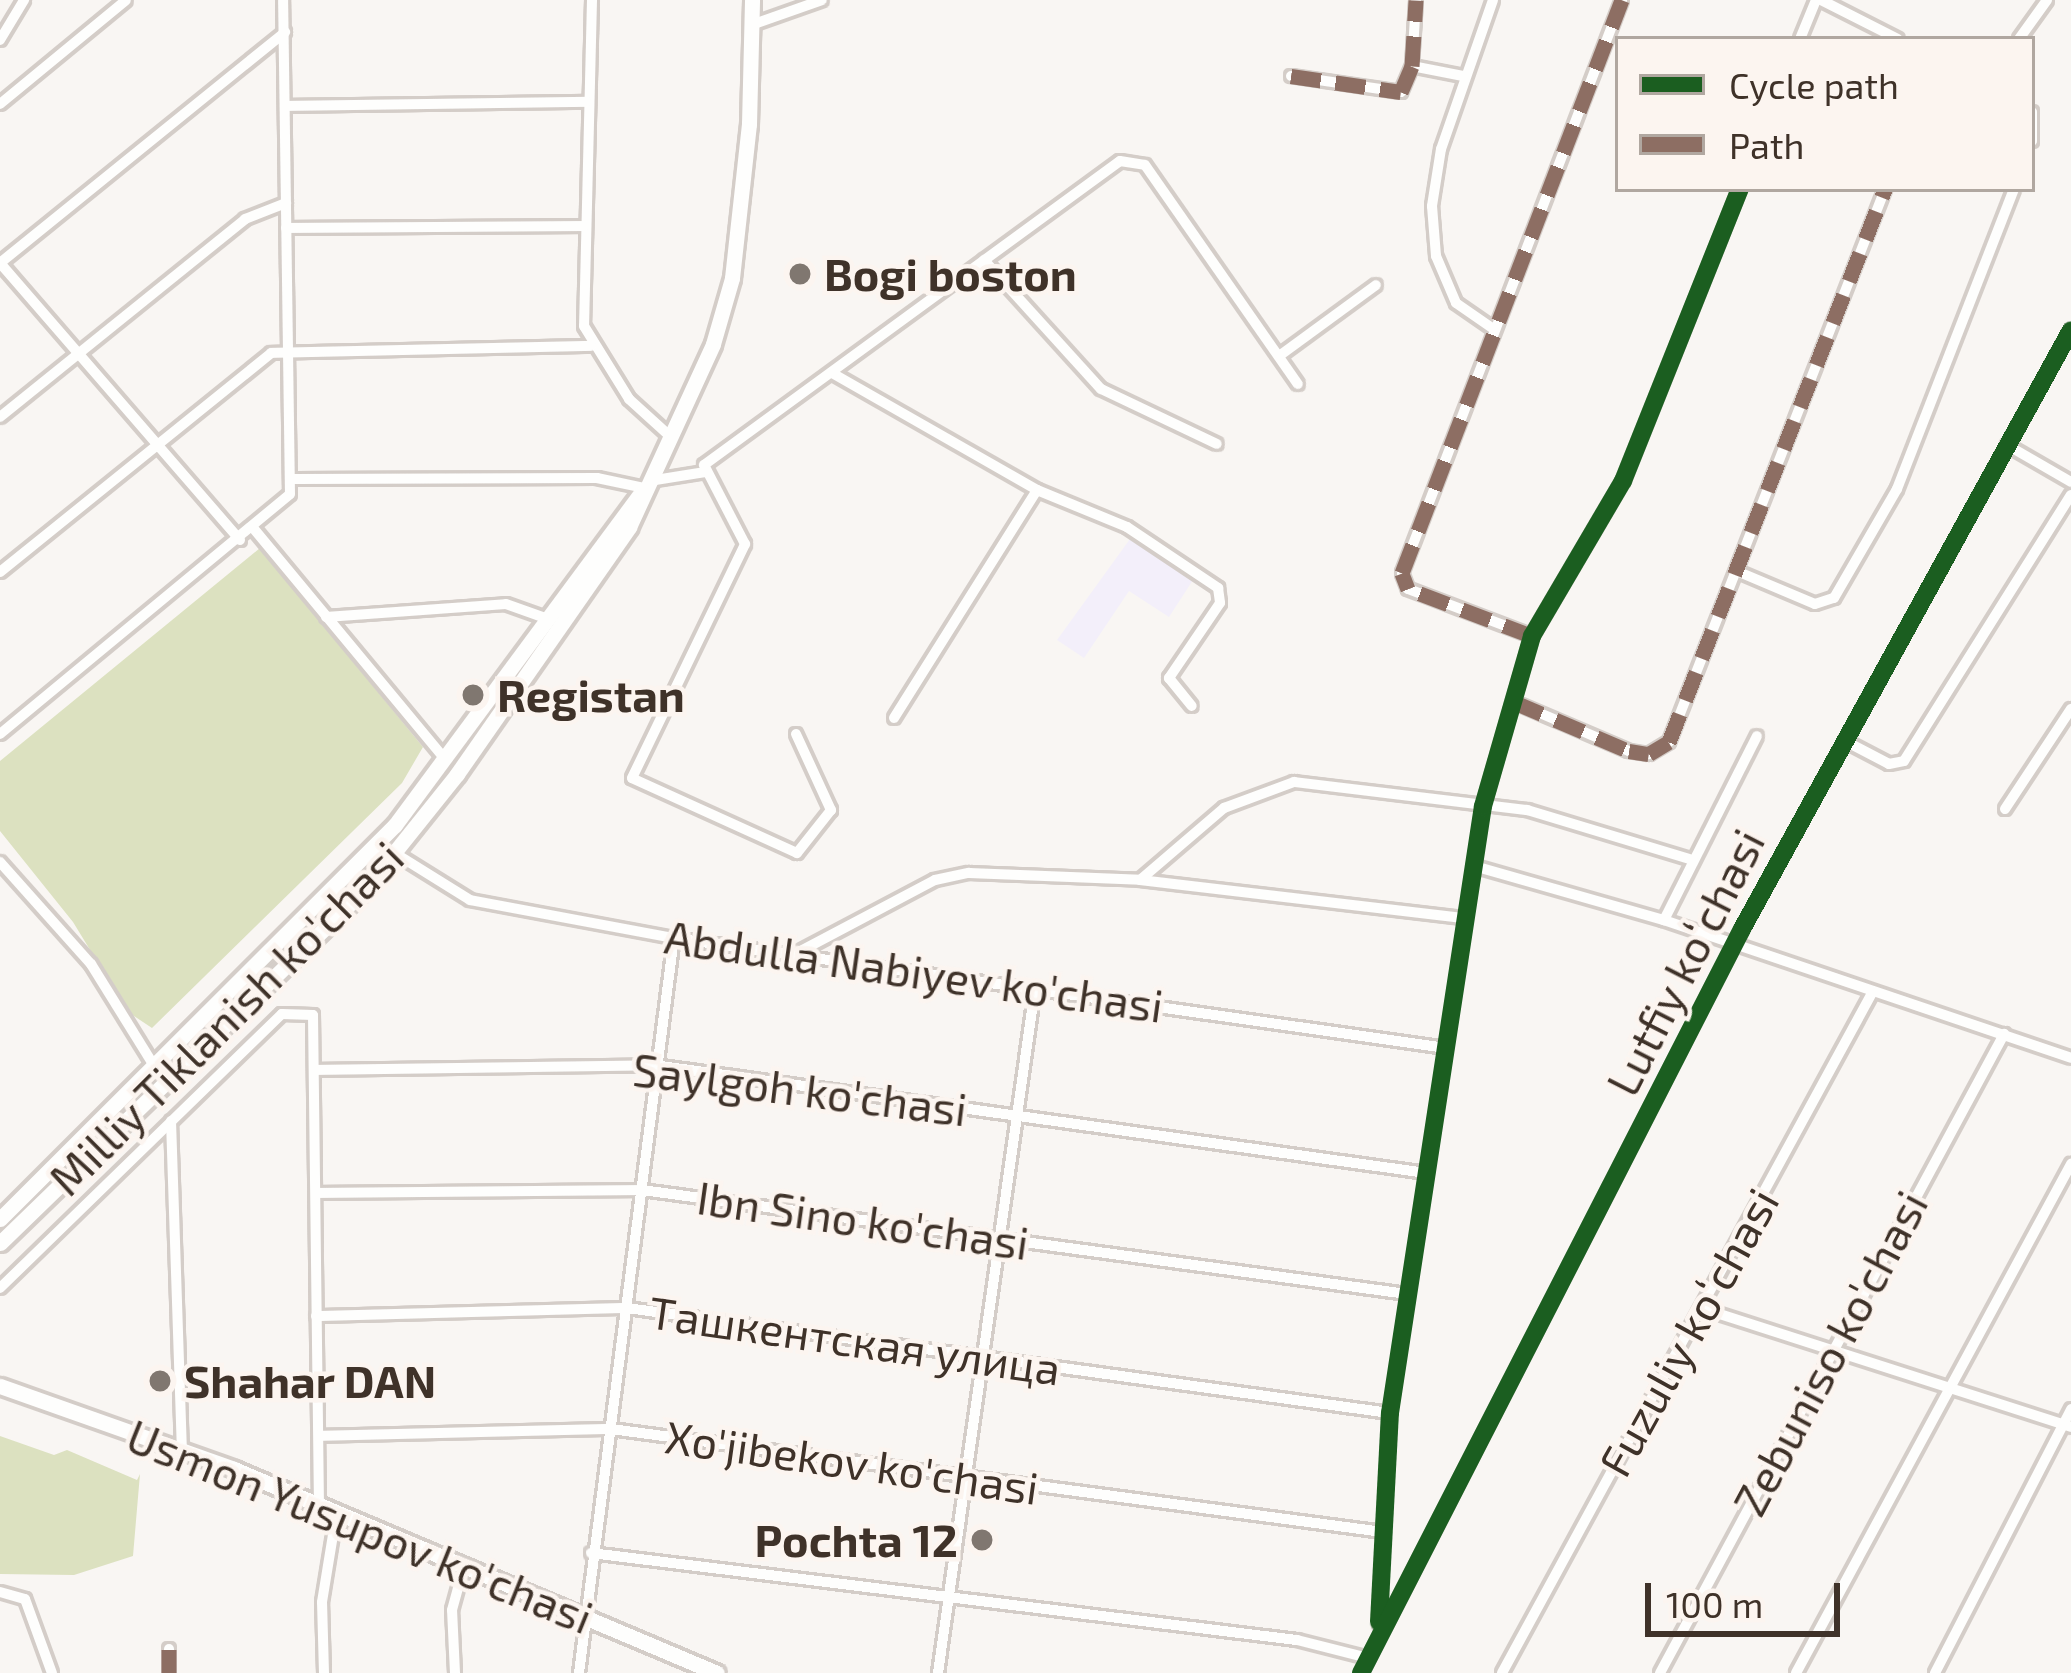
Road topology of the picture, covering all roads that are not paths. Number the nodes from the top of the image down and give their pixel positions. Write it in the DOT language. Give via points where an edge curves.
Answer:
graph roads {
  1 [pos="24,0"];
  2 [pos="126,0"];
  3 [pos="283,0"];
  4 [pos="592,0"];
  5 [pos="752,0"];
  6 [pos="822,0"];
  7 [pos="1416,0"];
  8 [pos="1493,0"];
  9 [pos="1622,0"];
  10 [pos="1818,0"];
  11 [pos="2047,0"];
  12 [pos="751,25"];
  13 [pos="284,32"];
  14 [pos="1801,36"];
  15 [pos="1892,36"];
  16 [pos="2021,36"];
  17 [pos="0,40"];
  18 [pos="1412,66"];
  19 [pos="1291,76"];
  20 [pos="1463,76"];
  21 [pos="586,102"];
  22 [pos="0,104"];
  23 [pos="286,106"];
  24 [pos="1739,192"];
  25 [pos="1884,192"];
  26 [pos="2013,192"];
  27 [pos="286,203"];
  28 [pos="584,226"];
  29 [pos="286,228"];
  30 [pos="984,260"];
  31 [pos="0,263"];
  32 [pos="1376,285"];
  33 [pos="1495,330"];
  34 [pos="2071,330"];
  35 [pos="591,346"];
  36 [pos="291,348"];
  37 [pos="79,354"];
  38 [pos="1279,356"];
  39 [pos="832,373"];
  40 [pos="1298,384"];
  41 [pos="0,417"];
  42 [pos="672,438"];
  43 [pos="1217,444"];
  44 [pos="2007,446"];
  45 [pos="152,447"];
  46 [pos="705,472"];
  47 [pos="294,479"];
  48 [pos="2070,479"];
  49 [pos="647,485"];
  50 [pos="1037,490"];
  51 [pos="2071,495"];
  52 [pos="254,529"];
  53 [pos="240,540"];
  54 [pos="0,572"];
  55 [pos="1739,572"];
  56 [pos="326,617"];
  57 [pos="545,619"];
  58 [pos="1532,636"];
  59 [pos="1514,703"];
  60 [pos="1192,706"];
  61 [pos="2071,710"];
  62 [pos="894,718"];
  63 [pos="0,734"];
  64 [pos="796,734"];
  65 [pos="1756,736"];
  66 [pos="1847,742"];
  67 [pos="446,760"];
  68 [pos="1483,806"];
  69 [pos="2005,808"];
  70 [pos="396,854"];
  71 [pos="1689,859"];
  72 [pos="0,862"];
  73 [pos="1474,866"];
  74 [pos="1140,880"];
  75 [pos="1463,918"];
  76 [pos="1664,920"];
  77 [pos="674,938"];
  78 [pos="1738,946"];
  79 [pos="795,954"];
  80 [pos="1035,989"];
  81 [pos="1873,991"];
  82 [pos="2004,1034"];
  83 [pos="1446,1048"];
  84 [pos="2071,1058"];
  85 [pos="654,1065"];
  86 [pos="316,1070"];
  87 [pos="160,1075"];
  88 [pos="1016,1118"];
  89 [pos="171,1121"];
  90 [pos="2071,1164"];
  91 [pos="1426,1173"];
  92 [pos="642,1190"];
  93 [pos="316,1193"];
  94 [pos="0,1219"];
  95 [pos="1000,1238"];
  96 [pos="0,1243"];
  97 [pos="0,1288"];
  98 [pos="1407,1294"];
  99 [pos="628,1308"];
  100 [pos="1701,1308"];
  101 [pos="316,1316"];
  102 [pos="1830,1350"];
  103 [pos="983,1357"];
  104 [pos="0,1386"];
  105 [pos="1948,1387"];
  106 [pos="2071,1409"];
  107 [pos="1390,1414"];
  108 [pos="2067,1426"];
  109 [pos="611,1429"];
  110 [pos="319,1436"];
  111 [pos="182,1448"];
  112 [pos="968,1479"];
  113 [pos="319,1503"];
  114 [pos="337,1510"];
  115 [pos="1383,1532"];
  116 [pos="591,1553"];
  117 [pos="464,1566"];
  118 [pos="0,1592"];
  119 [pos="951,1597"];
  120 [pos="586,1618"];
  121 [pos="1378,1634"];
  122 [pos="169,1649"];
  123 [pos="1368,1658"];
  124 [pos="52,1673"];
  125 [pos="170,1673"];
  126 [pos="323,1673"];
  127 [pos="454,1673"];
  128 [pos="579,1673"];
  129 [pos="717,1673"];
  130 [pos="938,1673"];
  131 [pos="1361,1673"];
  132 [pos="1502,1673"];
  133 [pos="1660,1673"];
  134 [pos="1796,1673"];
  135 [pos="1935,1673"];
  1 -- 17 [label="street"];
  2 -- 22 [label="street"];
  3 -- 13 [label="street"];
  4 -- 21 [label="street"];
  5 -- 12 [label="main road, Milliy Tiklanish ko'chasi"];
  6 -- 12 [label="street"];
  7 -- 18 [label="street"];
  8 -- 20 [label="street"];
  9 -- 33 [label="street"];
  10 -- 14 [label="street"];
  10 -- 15 [label="street"];
  11 -- 16 [label="street"];
  12 -- 42 [label="main road, Milliy Tiklanish ko'chasi" via="732,278"];
  13 -- 23 [label="street"];
  13 -- 31 [label="street"];
  18 -- 19 [label="street" via="1401,92"];
  18 -- 20 [label="street"];
  20 -- 33 [label="street" via="1441,149 1436,256 1456,302"];
  21 -- 23 [label="street"];
  21 -- 28 [label="street"];
  23 -- 27 [label="street"];
  24 -- 58 [label="street" via="1623,481"];
  25 -- 55 [label="street"];
  26 -- 55 [label="street" via="1897,489 1834,598 1815,604"];
  27 -- 29 [label="street"];
  27 -- 37 [label="street" via="245,219"];
  28 -- 29 [label="street"];
  28 -- 35 [label="street"];
  29 -- 36 [label="street"];
  30 -- 38 [label="street" via="1120,161 1135,159"];
  30 -- 39 [label="street"];
  30 -- 43 [label="street" via="1102,389"];
  31 -- 37 [label="street"];
  32 -- 38 [label="street"];
  33 -- 58 [label="street" via="1402,580"];
  34 -- 44 [label="street, Lutfiy koʻchasi"];
  35 -- 36 [label="street"];
  35 -- 42 [label="street" via="628,399"];
  36 -- 45 [label="street" via="256,363"];
  36 -- 47 [label="street"];
  37 -- 41 [label="street"];
  37 -- 45 [label="street"];
  38 -- 40 [label="street"];
  39 -- 46 [label="street" via="708,459"];
  39 -- 50 [label="street"];
  42 -- 49 [label="main road, Milliy Tiklanish ko'chasi"];
  44 -- 48 [label="street"];
  44 -- 66 [label="street, Lutfiy koʻchasi"];
  45 -- 53 [label="street"];
  45 -- 54 [label="street"];
  46 -- 49 [label="street"];
  46 -- 64 [label="street" via="745,544 632,778 799,852 831,810"];
  47 -- 49 [label="street" via="597,478"];
  47 -- 52 [label="street" via="287,499"];
  49 -- 57 [label="main road, Milliy Tiklanish ko'chasi"];
  49 -- 70 [label="main road, Milliy Tiklanish ko'chasi" via="629,527"];
  50 -- 60 [label="street" via="1127,527 1218,588 1220,603 1169,678"];
  50 -- 62 [label="street"];
  51 -- 66 [label="street" via="1904,761 1888,764"];
  52 -- 53 [label="street"];
  52 -- 56 [label="street"];
  53 -- 63 [label="street"];
  55 -- 59 [label="street" via="1662,751 1629,751"];
  56 -- 57 [label="street" via="506,604"];
  56 -- 67 [label="street"];
  57 -- 67 [label="main road, Milliy Tiklanish ko'chasi"];
  58 -- 59 [label="street"];
  59 -- 68 [label="street"];
  61 -- 69 [label="street"];
  65 -- 71 [label="street"];
  66 -- 78 [label="street, Lutfiy koʻchasi"];
  67 -- 87 [label="main road, Milliy Tiklanish ko'chasi" via="344,882"];
  68 -- 71 [label="street" via="1527,811"];
  68 -- 73 [label="street"];
  68 -- 74 [label="street" via="1294,782 1224,808"];
  70 -- 77 [label="street, Abdulla Nabiyev ko'chasi" via="470,900"];
  70 -- 87 [label="main road, Milliy Tiklanish ko'chasi"];
  71 -- 76 [label="street"];
  72 -- 87 [label="street" via="92,964"];
  73 -- 75 [label="street"];
  73 -- 76 [label="street"];
  74 -- 75 [label="street"];
  74 -- 79 [label="street" via="969,873 935,880"];
  75 -- 83 [label="street"];
  76 -- 78 [label="street"];
  77 -- 79 [label="street, Abdulla Nabiyev ko'chasi"];
  77 -- 85 [label="street"];
  78 -- 81 [label="street"];
  78 -- 121 [label="street, Lutfiy koʻchasi"];
  79 -- 80 [label="street, Abdulla Nabiyev ko'chasi"];
  80 -- 83 [label="street, Abdulla Nabiyev ko'chasi"];
  80 -- 88 [label="street"];
  81 -- 82 [label="street"];
  81 -- 100 [label="street, Fuzuliy koʻchasi"];
  82 -- 84 [label="street"];
  82 -- 102 [label="street, Zebuniso ko'chasi"];
  83 -- 91 [label="street"];
  85 -- 86 [label="street, Saylgoh ko'chasi"];
  85 -- 88 [label="street, Saylgoh ko'chasi"];
  85 -- 92 [label="street"];
  86 -- 89 [label="street" via="316,1019 282,1014"];
  86 -- 93 [label="street"];
  87 -- 94 [label="main road, Milliy Tiklanish ko'chasi"];
  87 -- 96 [label="main road, Milliy Tiklanish ko'chasi"];
  88 -- 91 [label="street, Saylgoh ko'chasi"];
  88 -- 95 [label="street"];
  89 -- 97 [label="street"];
  89 -- 111 [label="street"];
  90 -- 105 [label="street"];
  91 -- 98 [label="street"];
  92 -- 93 [label="street, Ibn Sino ko'chasi"];
  92 -- 95 [label="street, Ibn Sino ko'chasi"];
  92 -- 99 [label="street"];
  93 -- 101 [label="street"];
  95 -- 98 [label="street, Ibn Sino ko'chasi"];
  95 -- 103 [label="street"];
  98 -- 107 [label="street"];
  99 -- 101 [label="street, Ташкентская улица"];
  99 -- 103 [label="street, Ташкентская улица"];
  99 -- 109 [label="street"];
  100 -- 102 [label="street"];
  100 -- 132 [label="street, Fuzuliy koʻchasi"];
  101 -- 110 [label="street"];
  102 -- 105 [label="street"];
  102 -- 133 [label="street, Zebuniso ko'chasi"];
  103 -- 107 [label="street, Ташкентская улица"];
  103 -- 112 [label="street"];
  104 -- 111 [label="main road, Usmon Yusupov ko'chasi"];
  105 -- 108 [label="street"];
  105 -- 134 [label="street"];
  106 -- 108 [label="street"];
  107 -- 115 [label="street"];
  108 -- 135 [label="street"];
  109 -- 110 [label="street, Xo'jibekov ko'chasi"];
  109 -- 112 [label="street, Xo'jibekov ko'chasi"];
  109 -- 116 [label="street"];
  110 -- 113 [label="street"];
  111 -- 113 [label="main road, Usmon Yusupov ko'chasi"];
  112 -- 115 [label="street, Xo'jibekov ko'chasi"];
  112 -- 119 [label="street"];
  113 -- 114 [label="main road, Usmon Yusupov ko'chasi"];
  114 -- 117 [label="main road, Usmon Yusupov ko'chasi"];
  114 -- 126 [label="street" via="322,1602"];
  115 -- 121 [label="street"];
  116 -- 119 [label="street"];
  116 -- 120 [label="street"];
  117 -- 120 [label="main road, Usmon Yusupov ko'chasi"];
  117 -- 127 [label="street" via="452,1610"];
  118 -- 124 [label="street" via="25,1599"];
  119 -- 123 [label="street" via="1297,1640"];
  119 -- 130 [label="street"];
  120 -- 128 [label="street"];
  120 -- 129 [label="main road, Usmon Yusupov ko'chasi"];
  121 -- 123 [label="street"];
  122 -- 125 [label="street"];
  123 -- 131 [label="street"];
}
